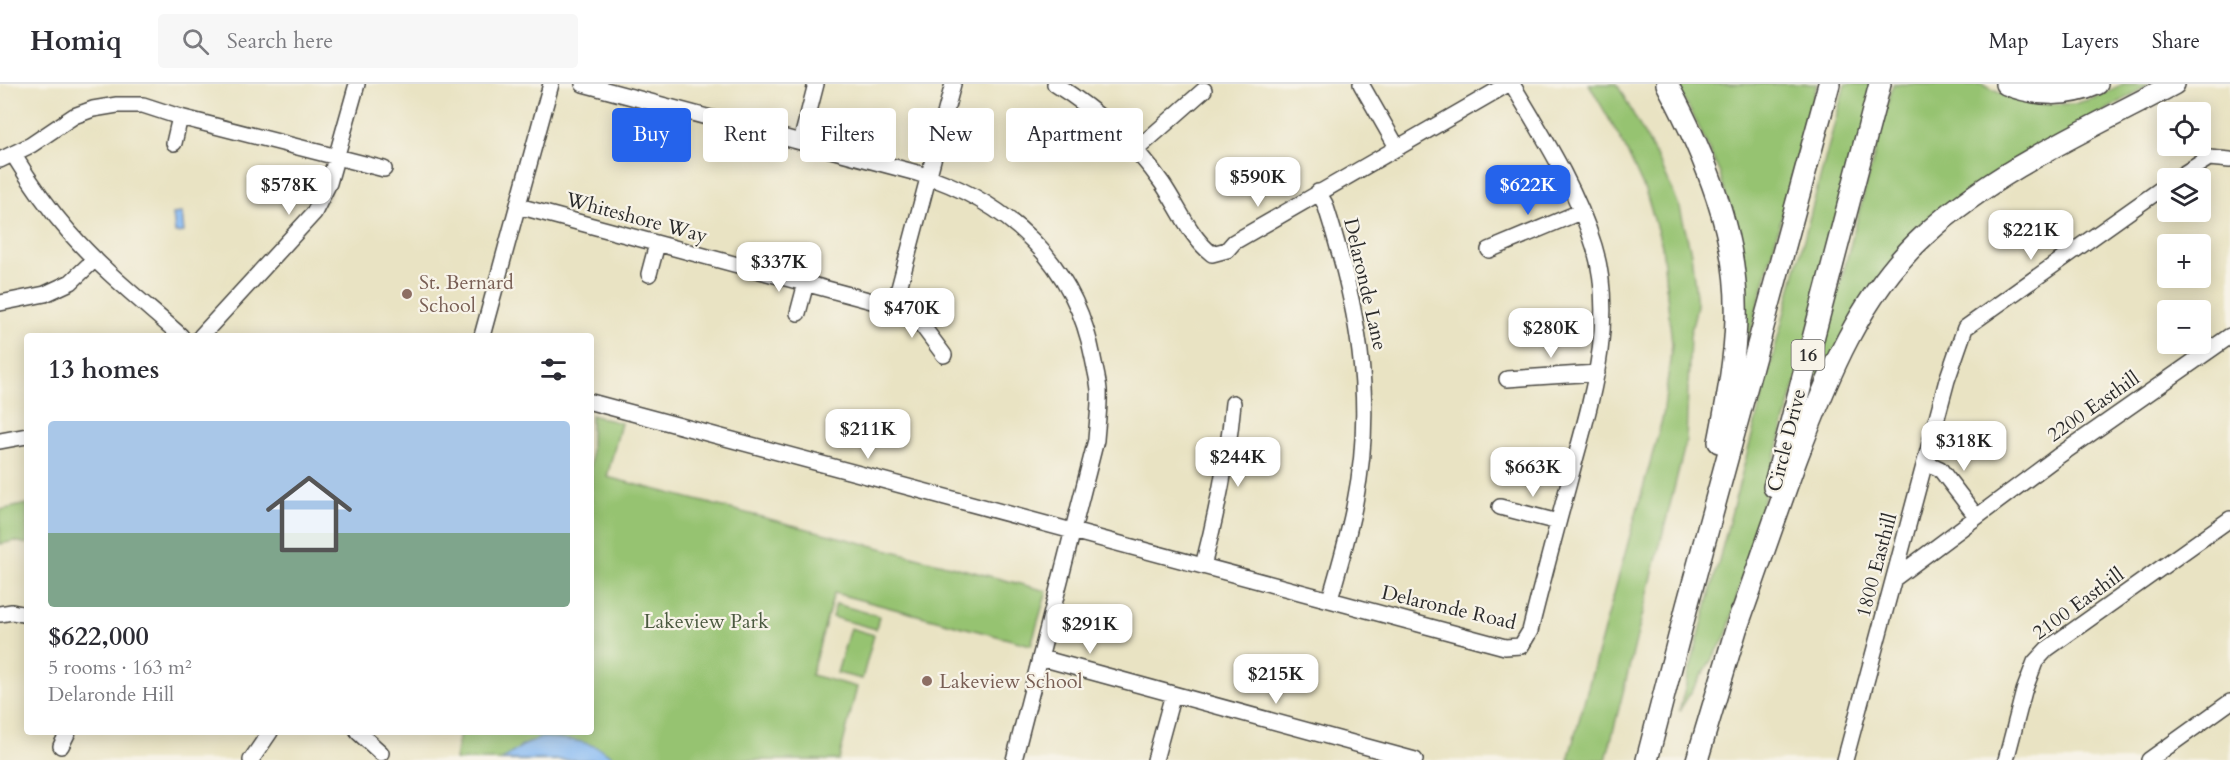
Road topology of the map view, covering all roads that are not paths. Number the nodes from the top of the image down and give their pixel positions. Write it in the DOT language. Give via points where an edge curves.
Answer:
graph roads {
  1 [pos="357,84"];
  2 [pos="551,84"];
  3 [pos="583,84"];
  4 [pos="816,84"];
  5 [pos="953,84"];
  6 [pos="1055,84"];
  7 [pos="1361,84"];
  8 [pos="1508,84"];
  9 [pos="1512,84"];
  10 [pos="1667,84"];
  11 [pos="1829,84"];
  12 [pos="1880,84"];
  13 [pos="2006,84"];
  14 [pos="2097,84"];
  15 [pos="2174,84"];
  16 [pos="1203,90"];
  17 [pos="810,108"];
  18 [pos="1088,108"];
  19 [pos="180,117"];
  20 [pos="800,142"];
  21 [pos="174,143"];
  22 [pos="1143,144"];
  23 [pos="1397,147"];
  24 [pos="6,157"];
  25 [pos="1143,157"];
  26 [pos="337,158"];
  27 [pos="2230,160"];
  28 [pos="874,162"];
  29 [pos="2192,168"];
  30 [pos="384,169"];
  31 [pos="929,177"];
  32 [pos="1318,192"];
  33 [pos="2157,192"];
  34 [pos="518,206"];
  35 [pos="1580,212"];
  36 [pos="657,244"];
  37 [pos="1489,250"];
  38 [pos="95,259"];
  39 [pos="648,274"];
  40 [pos="806,283"];
  41 [pos="0,303"];
  42 [pos="894,307"];
  43 [pos="798,313"];
  44 [pos="179,333"];
  45 [pos="204,333"];
  46 [pos="483,333"];
  47 [pos="2230,336"];
  48 [pos="944,356"];
  49 [pos="1597,372"];
  50 [pos="1507,379"];
  51 [pos="594,403"];
  52 [pos="1233,403"];
  53 [pos="24,437"];
  54 [pos="0,441"];
  55 [pos="1926,462"];
  56 [pos="1500,507"];
  57 [pos="1976,516"];
  58 [pos="2230,519"];
  59 [pos="1558,522"];
  60 [pos="1073,532"];
  61 [pos="1203,566"];
  62 [pos="1895,578"];
  63 [pos="1330,600"];
  64 [pos="1687,606"];
  65 [pos="0,614"];
  66 [pos="24,614"];
  67 [pos="1737,627"];
  68 [pos="1041,658"];
  69 [pos="1173,694"];
  70 [pos="2230,702"];
  71 [pos="268,735"];
  72 [pos="361,735"];
  73 [pos="381,753"];
  74 [pos="251,760"];
  75 [pos="1014,760"];
  76 [pos="1155,760"];
  77 [pos="1414,760"];
  78 [pos="1647,760"];
  79 [pos="1698,760"];
  80 [pos="1845,760"];
  81 [pos="2006,760"];
  82 [pos="2149,760"];
  1 -- 26 [label="street"];
  2 -- 34 [label="street"];
  3 -- 20 [label="street"];
  4 -- 17 [label="street"];
  5 -- 31 [label="street"];
  6 -- 18 [label="street"];
  7 -- 23 [label="street"];
  8 -- 23 [label="street"];
  9 -- 35 [label="street, Delaronde Road" via="1568,179"];
  10 -- 64 [label="highway" via="1695,139 1719,206 1736,291 1725,409"];
  11 -- 64 [label="highway"];
  12 -- 67 [label="highway, Circle Drive / 16"];
  13 -- 14 [label="highway" via="2051,94"];
  15 -- 67 [label="highway" via="2031,161 1977,195 1927,234 1886,277 1852,330 1821,396"];
  16 -- 22 [label="street"];
  19 -- 21 [label="street"];
  19 -- 24 [label="street" via="143,105 93,109"];
  19 -- 26 [label="street"];
  23 -- 32 [label="street"];
  24 -- 38 [label="street"];
  25 -- 32 [label="street" via="1200,245 1212,254 1227,250"];
  26 -- 30 [label="street"];
  26 -- 45 [label="street" via="315,213"];
  27 -- 29 [label="street" via="2209,158"];
  28 -- 31 [label="street"];
  31 -- 42 [label="street"];
  31 -- 60 [label="street" via="986,203 1033,240 1052,262 1088,333 1099,390 1096,440"];
  32 -- 63 [label="street, Delaronde Lane" via="1349,286 1365,388 1356,501"];
  33 -- 55 [label="street, 1800 Easthill" via="1965,328"];
  34 -- 36 [label="street, Whiteshore Way"];
  34 -- 46 [label="street"];
  35 -- 37 [label="street"];
  35 -- 49 [label="street, Delaronde Road" via="1594,247 1601,292 1602,337"];
  36 -- 39 [label="street"];
  36 -- 40 [label="street, Whiteshore Way"];
  38 -- 41 [label="street" via="71,282 45,294"];
  38 -- 44 [label="street"];
  40 -- 42 [label="street, Whiteshore Way"];
  40 -- 43 [label="street"];
  42 -- 48 [label="street, Whiteshore Way" via="918,320"];
  47 -- 57 [label="street, 2200 Easthill"];
  49 -- 50 [label="street"];
  49 -- 59 [label="street, Delaronde Road"];
  51 -- 60 [label="street, Delaronde Road"];
  52 -- 61 [label="street" via="1230,445"];
  53 -- 54 [label="street"];
  55 -- 57 [label="street" via="1940,469"];
  55 -- 62 [label="street, 1800 Easthill"];
  56 -- 59 [label="street"];
  57 -- 62 [label="street, 2200 Easthill"];
  58 -- 81 [label="street, 2100 Easthill" via="2035,662"];
  59 -- 63 [label="street, Delaronde Road" via="1530,631 1521,646 1505,646"];
  60 -- 61 [label="street, Delaronde Road"];
  60 -- 68 [label="street"];
  61 -- 63 [label="street, Delaronde Road"];
  62 -- 80 [label="street, 1800 Easthill"];
  64 -- 78 [label="highway"];
  65 -- 66 [label="street"];
  67 -- 79 [label="highway, Circle Drive / 16"];
  68 -- 69 [label="street"];
  68 -- 75 [label="street"];
  69 -- 76 [label="street"];
  69 -- 77 [label="street"];
  70 -- 82 [label="street"];
  71 -- 74 [label="street"];
  72 -- 73 [label="street"];
}
